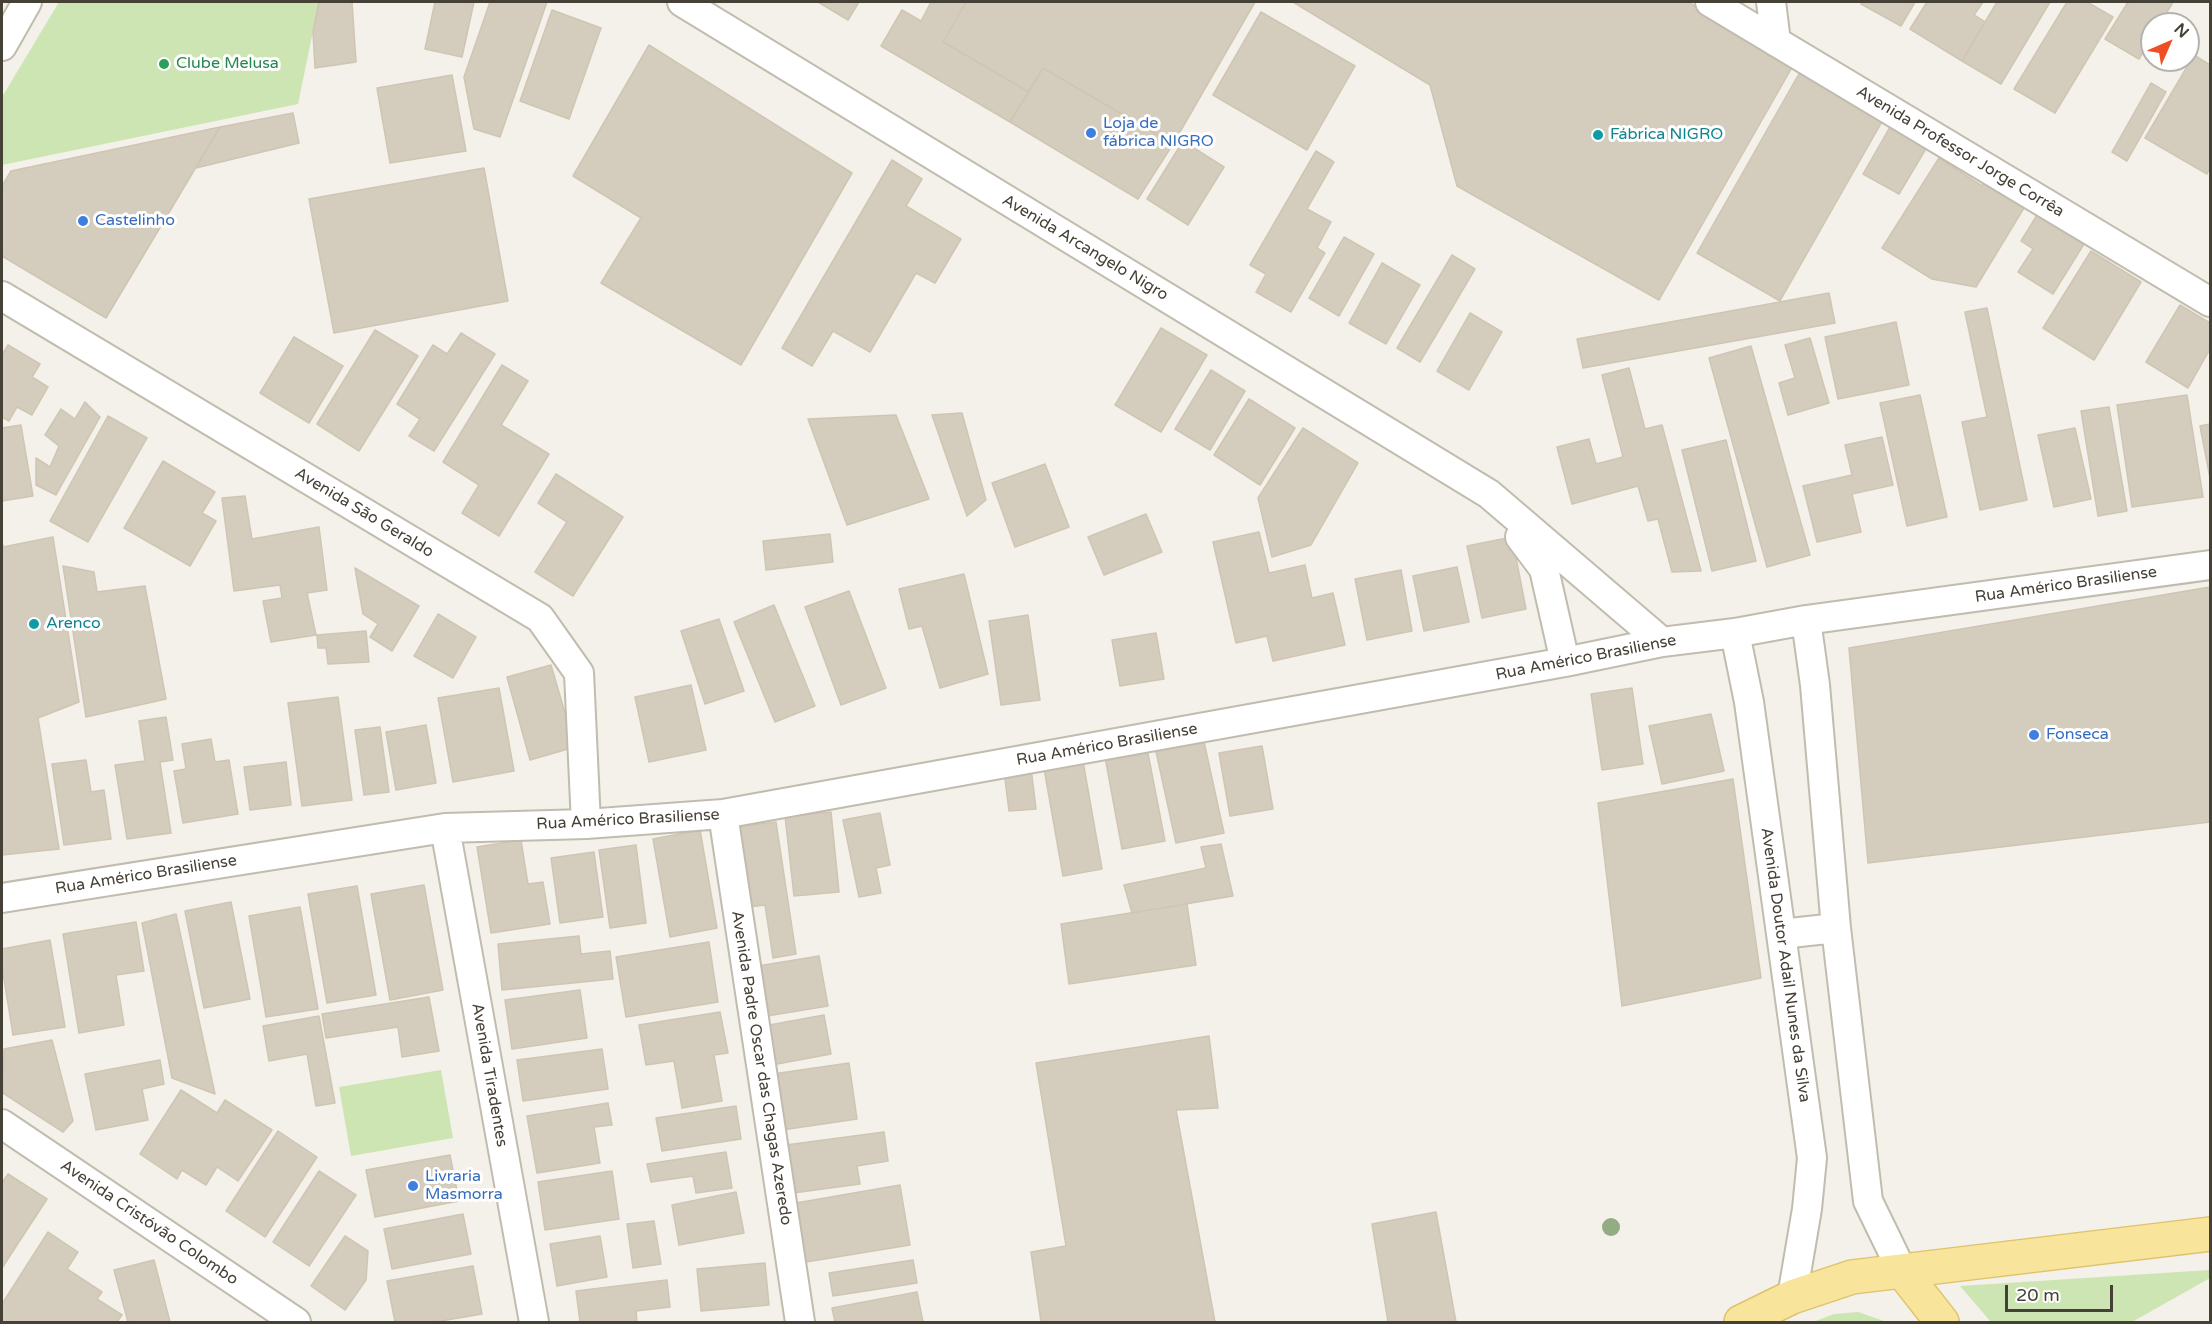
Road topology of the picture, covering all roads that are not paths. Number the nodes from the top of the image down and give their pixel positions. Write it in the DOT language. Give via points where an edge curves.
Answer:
graph roads {
  1 [pos="27,2"];
  2 [pos="682,2"];
  3 [pos="1710,2"];
  4 [pos="1771,2"];
  5 [pos="1776,42"];
  6 [pos="2,46"];
  7 [pos="2,296"];
  8 [pos="2211,302"];
  9 [pos="1489,494"];
  10 [pos="2211,565"];
  11 [pos="1806,620"];
  12 [pos="1735,633"];
  13 [pos="1662,642"];
  14 [pos="1565,662"];
  15 [pos="723,814"];
  16 [pos="586,824"];
  17 [pos="445,828"];
  18 [pos="2,898"];
  19 [pos="1836,928"];
  20 [pos="1781,934"];
  21 [pos="2,1124"];
  22 [pos="2211,1234"];
  23 [pos="1902,1271"];
  24 [pos="1792,1297"];
  25 [pos="296,1323"];
  26 [pos="534,1323"];
  27 [pos="800,1323"];
  28 [pos="1741,1323"];
  29 [pos="1942,1323"];
  1 -- 6 [label="street"];
  2 -- 9 [label="street, Avenida Arcangelo Nigro"];
  3 -- 5 [label="street, Avenida Professor Jorge Corrêa"];
  4 -- 5 [label="street"];
  5 -- 8 [label="street, Avenida Professor Jorge Corrêa"];
  7 -- 16 [label="street, Avenida São Geraldo" via="540,618 579,673"];
  9 -- 13 [label="street, Avenida Arcangelo Nigro"];
  9 -- 14 [label="street, Avenida Arcangelo Nigro" via="1544,569"];
  10 -- 11 [label="street, Rua Américo Brasiliense"];
  11 -- 12 [label="street, Rua Américo Brasiliense"];
  11 -- 19 [label="street"];
  12 -- 13 [label="street, Rua Américo Brasiliense"];
  12 -- 20 [label="street, Avenida Doutor Adail Nunes da Silva" via="1749,702"];
  13 -- 14 [label="street, Rua Américo Brasiliense"];
  14 -- 15 [label="street, Rua Américo Brasiliense"];
  15 -- 16 [label="street, Rua Américo Brasiliense"];
  15 -- 27 [label="street, Avenida Padre Oscar das Chagas Azeredo"];
  16 -- 17 [label="street, Rua Américo Brasiliense"];
  17 -- 18 [label="street, Rua Américo Brasiliense"];
  17 -- 26 [label="street, Avenida Tiradentes"];
  19 -- 20 [label="street"];
  19 -- 23 [label="street" via="1868,1201"];
  20 -- 24 [label="street, Avenida Doutor Adail Nunes da Silva" via="1812,1158"];
  21 -- 25 [label="street, Avenida Cristóvão Colombo"];
  22 -- 23 [label="main road"];
  23 -- 24 [label="main road" via="1852,1277"];
  23 -- 29 [label="main road"];
  24 -- 28 [label="main road"];
}
